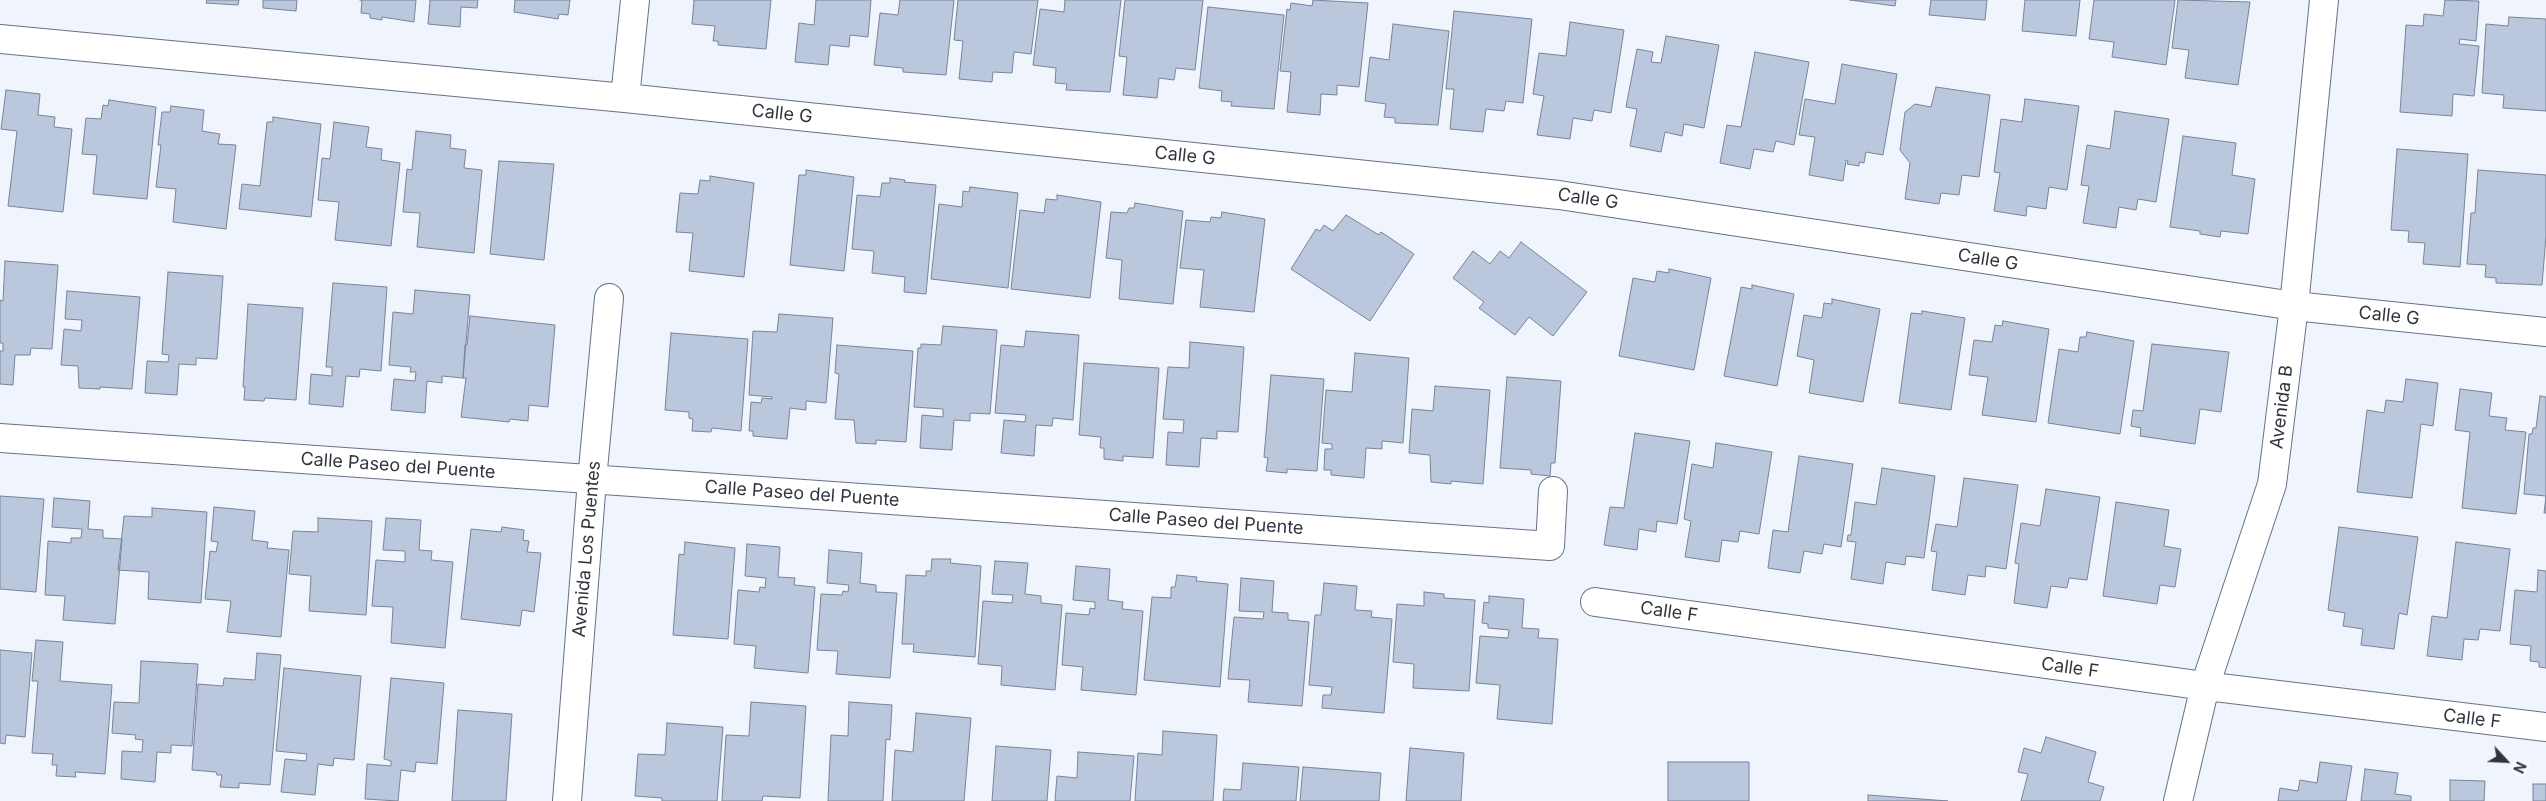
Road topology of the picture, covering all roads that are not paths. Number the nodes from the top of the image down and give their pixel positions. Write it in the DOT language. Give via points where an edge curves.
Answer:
graph roads {
  1 [pos="635,0"];
  2 [pos="2324,0"];
  3 [pos="0,39"];
  4 [pos="625,98"];
  5 [pos="609,298"];
  6 [pos="2294,306"];
  7 [pos="2546,332"];
  8 [pos="0,438"];
  9 [pos="592,480"];
  10 [pos="1553,491"];
  11 [pos="1595,602"];
  12 [pos="2205,686"];
  13 [pos="2546,727"];
  14 [pos="567,801"];
  15 [pos="2178,801"];
  1 -- 4 [label="street"];
  2 -- 6 [label="street, Avenida B"];
  3 -- 4 [label="street, Calle G"];
  4 -- 6 [label="street, Calle G" via="1559,195"];
  5 -- 9 [label="street, Avenida Los Puentes"];
  6 -- 7 [label="street, Calle G"];
  6 -- 12 [label="street, Avenida B" via="2272,484"];
  8 -- 9 [label="street, Calle Paseo del Puente"];
  9 -- 10 [label="street, Calle Paseo del Puente" via="1550,546"];
  9 -- 14 [label="street, Avenida Los Puentes"];
  11 -- 12 [label="street, Calle F"];
  12 -- 13 [label="street, Calle F"];
  12 -- 15 [label="street, Avenida B"];
}
